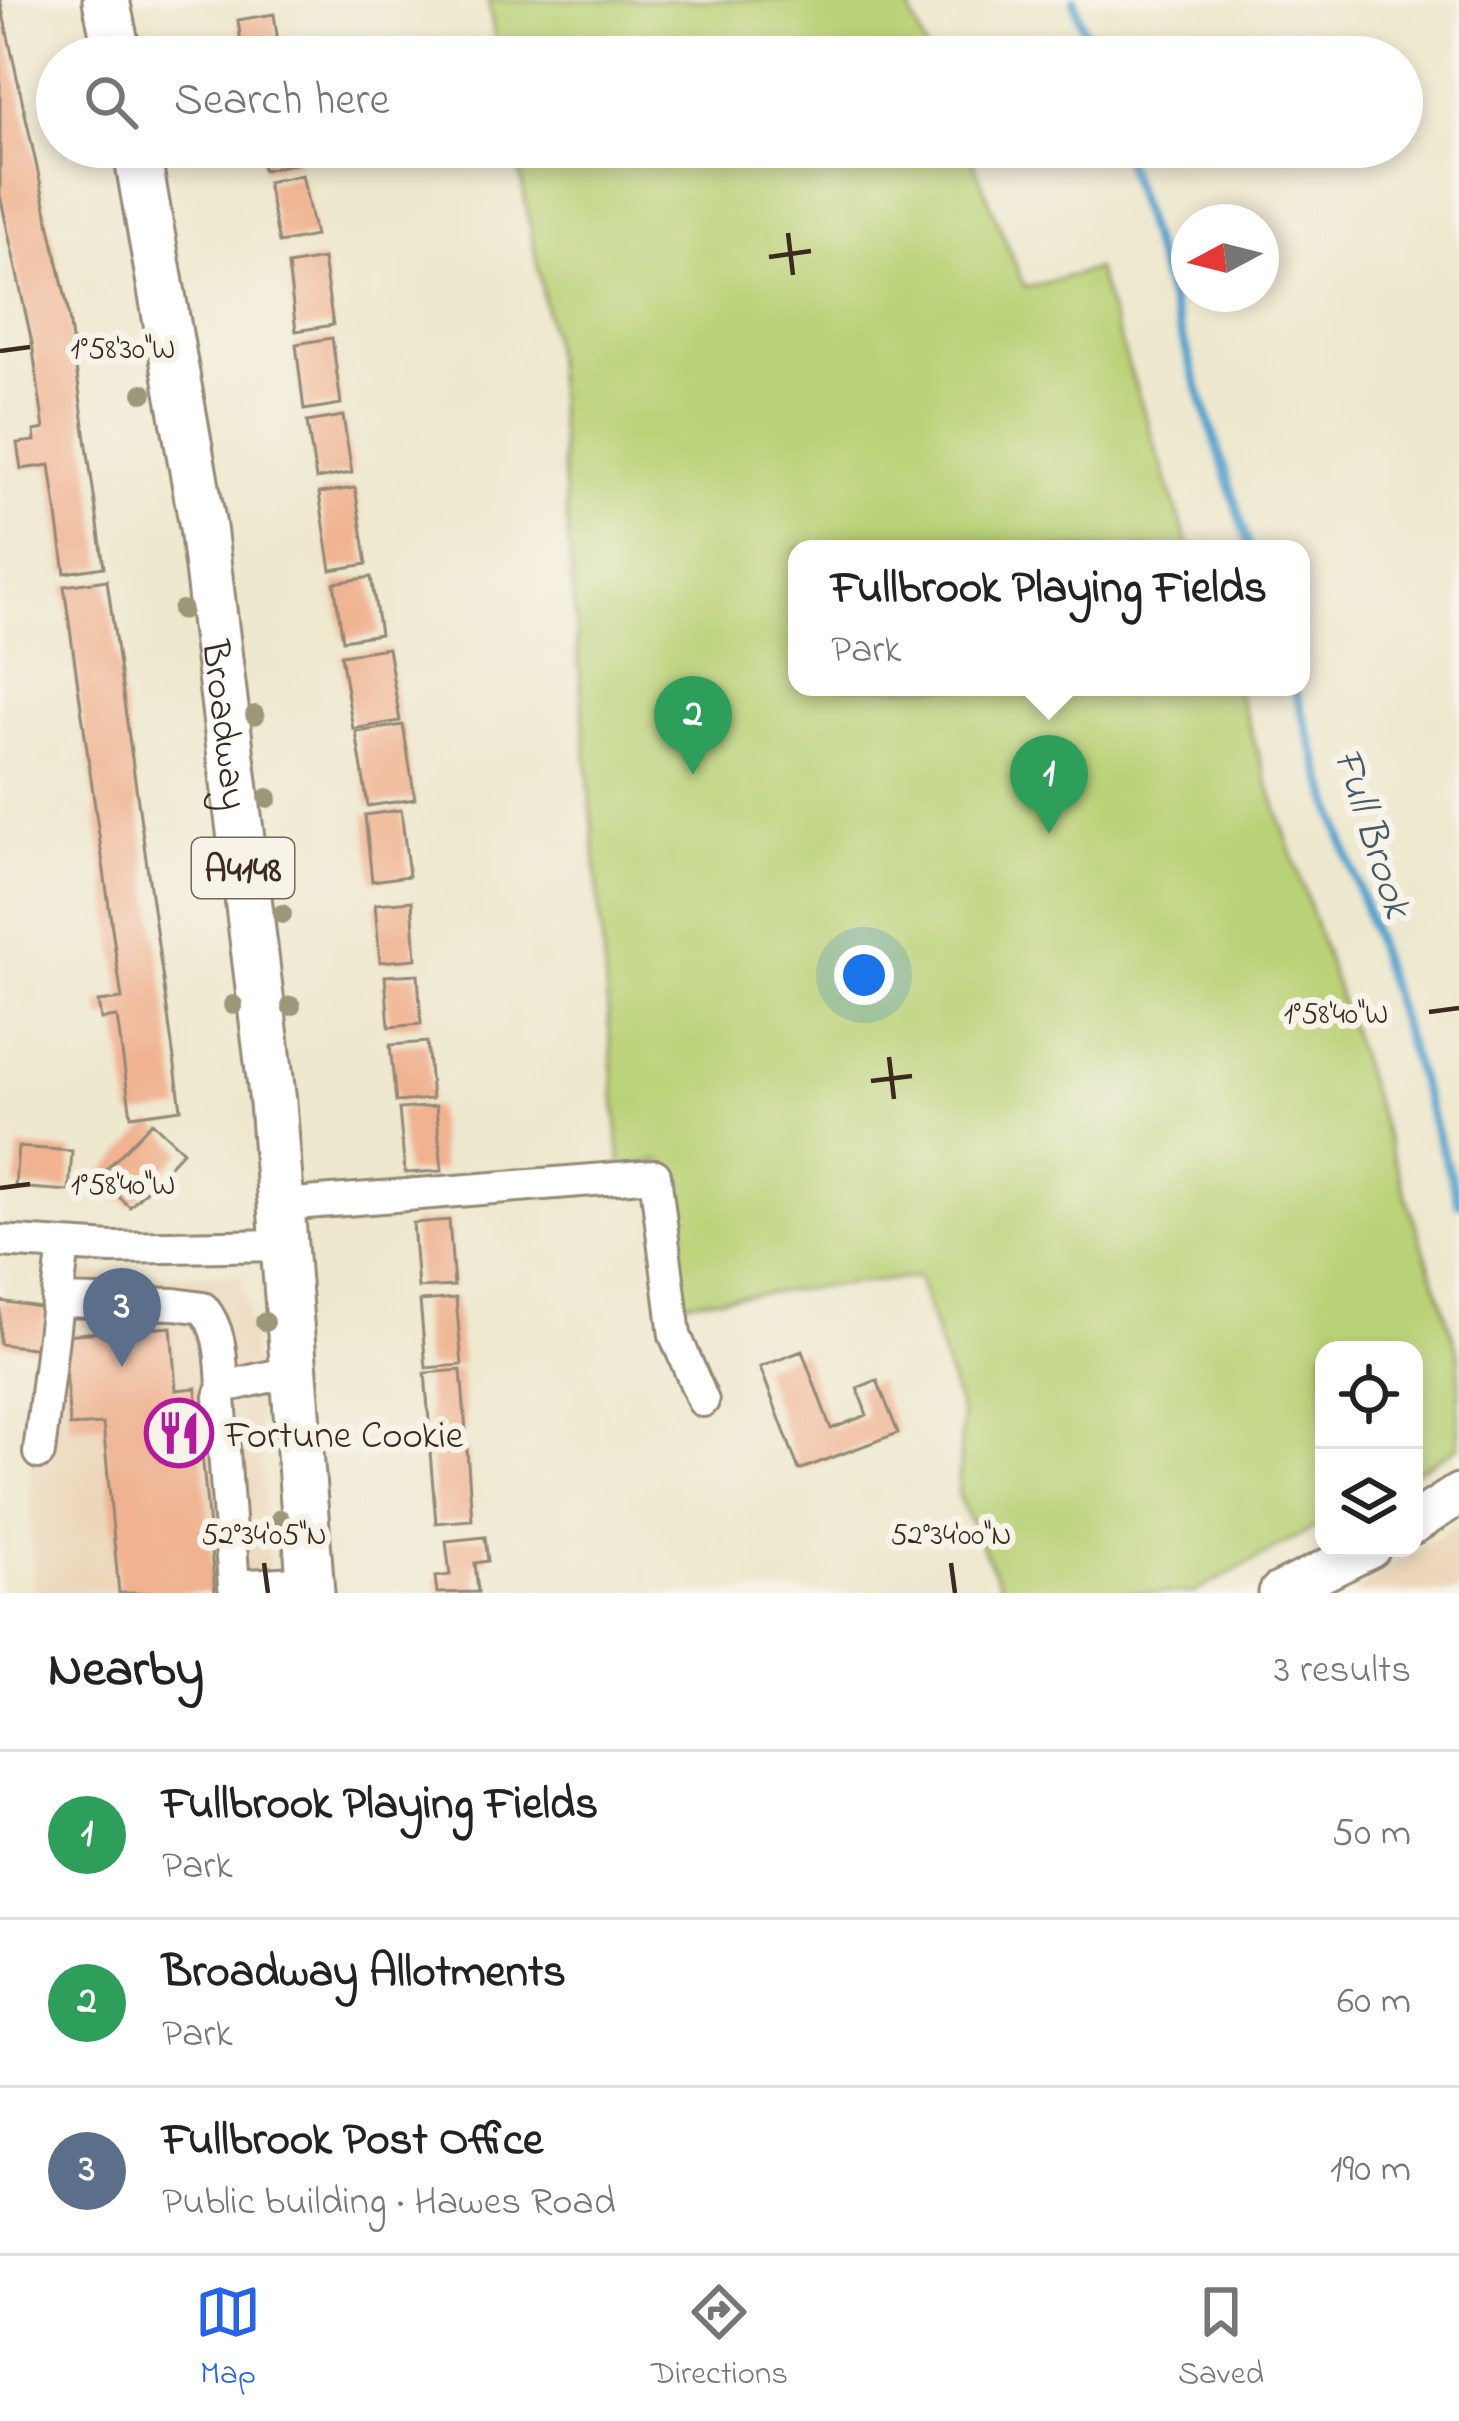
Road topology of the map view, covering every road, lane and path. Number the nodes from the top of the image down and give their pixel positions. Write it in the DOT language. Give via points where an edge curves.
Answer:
graph roads {
  1 [pos="106,0"];
  2 [pos="114,36"];
  3 [pos="140,168"];
  4 [pos="284,1225"];
  5 [pos="0,1241"];
  6 [pos="64,1245"];
  7 [pos="57,1301"];
  8 [pos="295,1371"];
  9 [pos="224,1387"];
  10 [pos="704,1401"];
  11 [pos="39,1453"];
  12 [pos="1459,1494"];
  13 [pos="1423,1517"];
  14 [pos="1352,1557"];
  15 [pos="311,1587"];
  16 [pos="235,1589"];
  17 [pos="1279,1593"];
  1 -- 2 [label="highway"];
  3 -- 4 [label="highway, Broadway / A4148" via="203,526"];
  4 -- 6 [label="street"];
  4 -- 8 [label="highway, Broadway / A4148"];
  4 -- 10 [label="street" via="656,1175 675,1335"];
  5 -- 6 [label="street"];
  6 -- 7 [label="street"];
  7 -- 9 [label="street" via="203,1308 219,1337"];
  7 -- 11 [label="street"];
  8 -- 9 [label="street"];
  8 -- 15 [label="highway, Broadway / A4148"];
  9 -- 16 [label="street"];
  12 -- 13 [label="main road"];
  14 -- 17 [label="main road"];
  15 -- 16 [label="street"];
}
